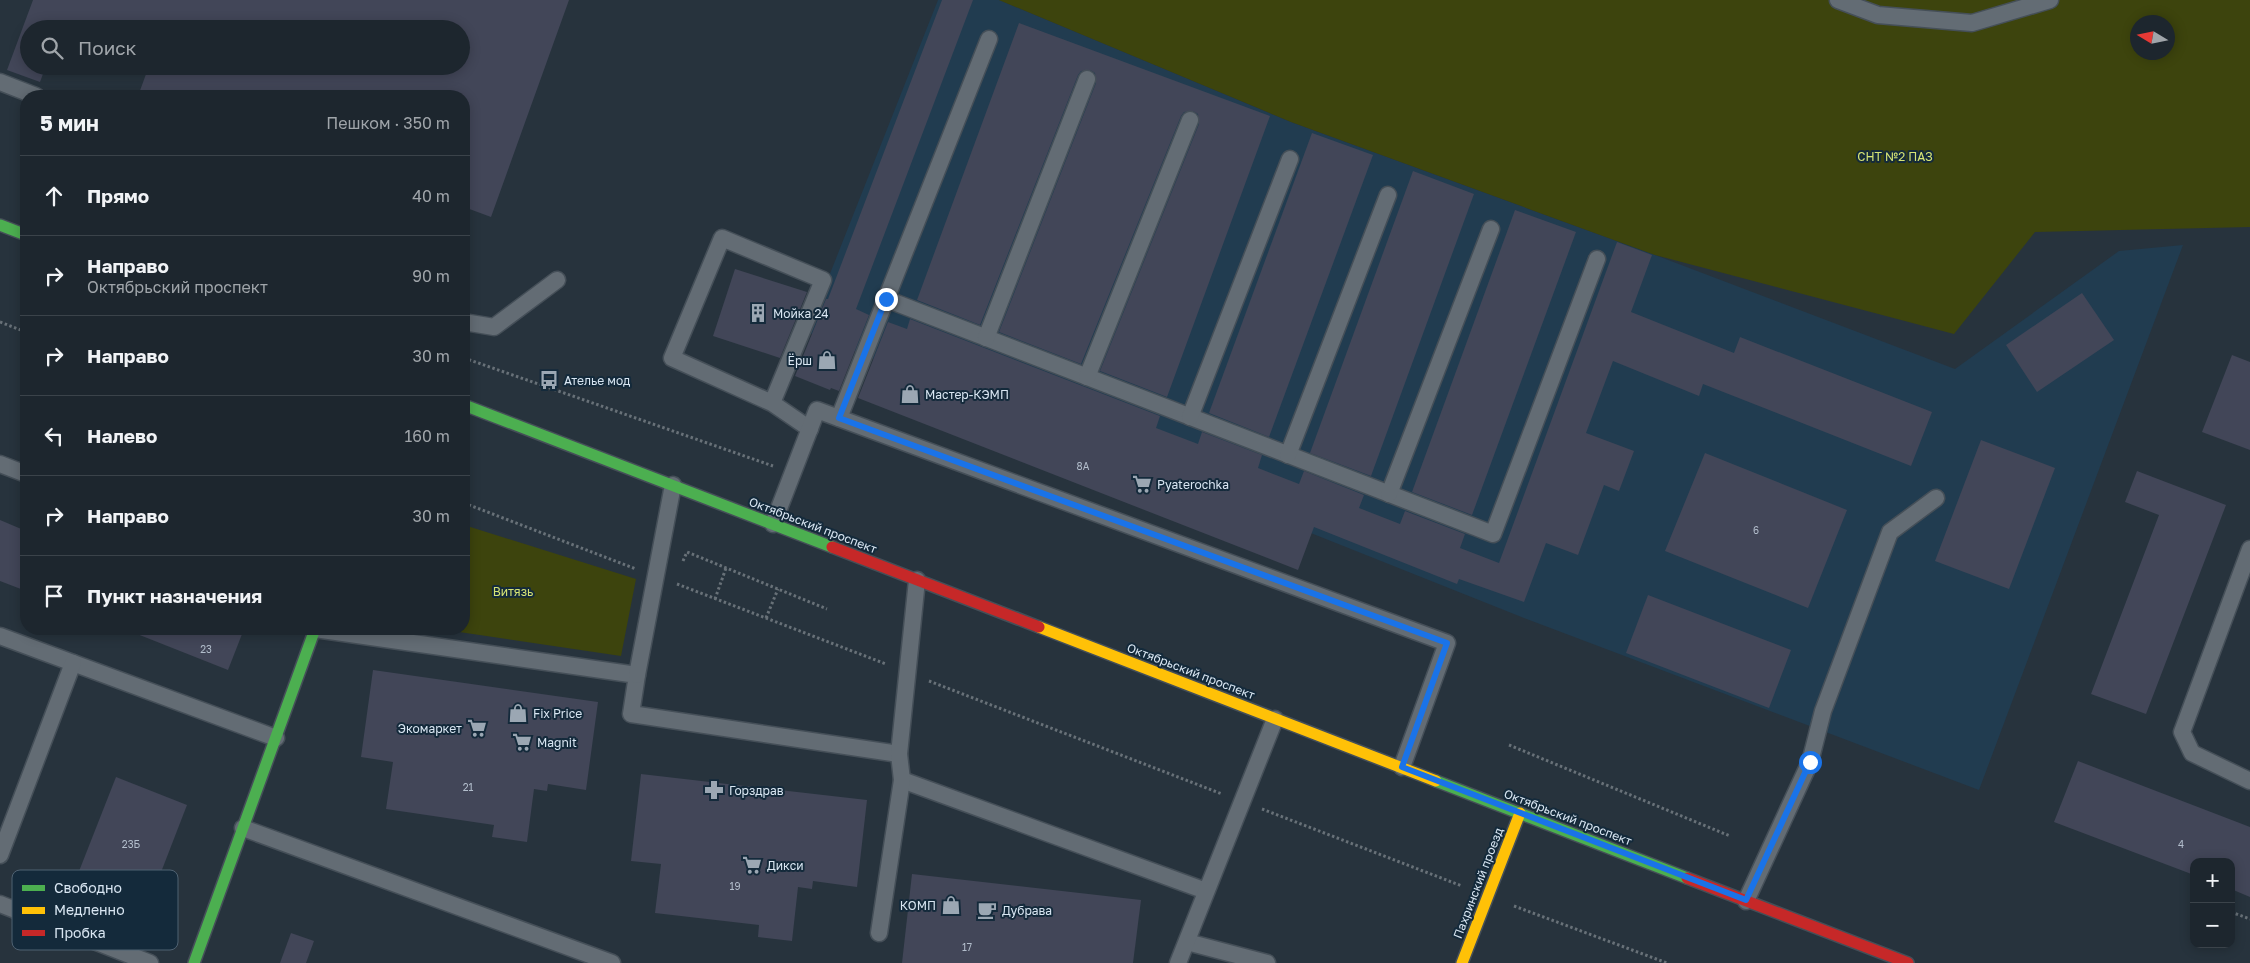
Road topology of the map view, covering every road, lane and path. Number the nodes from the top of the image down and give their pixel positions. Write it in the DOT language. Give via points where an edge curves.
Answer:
graph roads {
  1 [pos="1838,0"];
  2 [pos="2050,0"];
  3 [pos="988,39"];
  4 [pos="1087,79"];
  5 [pos="0,82"];
  6 [pos="21,90"];
  7 [pos="1190,120"];
  8 [pos="1290,159"];
  9 [pos="1388,195"];
  10 [pos="0,225"];
  11 [pos="1491,229"];
  12 [pos="20,233"];
  13 [pos="1597,259"];
  14 [pos="557,280"];
  15 [pos="886,299"];
  16 [pos="0,322"];
  17 [pos="470,323"];
  18 [pos="20,330"];
  19 [pos="986,338"];
  20 [pos="470,360"];
  21 [pos="1086,377"];
  22 [pos="772,403"];
  23 [pos="470,407"];
  24 [pos="1190,417"];
  25 [pos="839,418"];
  26 [pos="810,429"];
  27 [pos="1288,455"];
  28 [pos="0,464"];
  29 [pos="20,472"];
  30 [pos="793,473"];
  31 [pos="673,486"];
  32 [pos="1389,494"];
  33 [pos="1936,498"];
  34 [pos="470,505"];
  35 [pos="773,524"];
  36 [pos="2250,549"];
  37 [pos="681,568"];
  38 [pos="726,568"];
  39 [pos="678,575"];
  40 [pos="656,576"];
  41 [pos="917,580"];
  42 [pos="778,589"];
  43 [pos="715,599"];
  44 [pos="827,609"];
  45 [pos="766,618"];
  46 [pos="313,635"];
  47 [pos="358,635"];
  48 [pos="0,636"];
  49 [pos="73,663"];
  50 [pos="907,673"];
  51 [pos="637,674"];
  52 [pos="1275,719"];
  53 [pos="276,738"];
  54 [pos="1509,745"];
  55 [pos="899,754"];
  56 [pos="1402,767"];
  57 [pos="902,780"];
  58 [pos="2250,780"];
  59 [pos="1242,802"];
  60 [pos="1520,813"];
  61 [pos="243,828"];
  62 [pos="1730,836"];
  63 [pos="0,855"];
  64 [pos="1206,891"];
  65 [pos="1488,896"];
  66 [pos="1746,900"];
  67 [pos="0,904"];
  68 [pos="12,909"];
  69 [pos="2235,913"];
  70 [pos="2250,919"];
  71 [pos="879,933"];
  72 [pos="1187,942"];
  73 [pos="117,950"];
  74 [pos="150,963"];
  75 [pos="194,963"];
  76 [pos="612,963"];
  77 [pos="1178,963"];
  78 [pos="1267,963"];
  79 [pos="1462,963"];
  80 [pos="1666,963"];
  81 [pos="1908,963"];
  1 -- 2 [label="lane" via="1878,15 1972,23"];
  3 -- 15 [label="lane"];
  4 -- 19 [label="lane"];
  5 -- 6 [label="lane"];
  7 -- 21 [label="lane"];
  8 -- 24 [label="lane"];
  9 -- 27 [label="lane"];
  10 -- 12 [label="main road"];
  11 -- 32 [label="lane"];
  13 -- 32 [label="lane" via="1493,534"];
  14 -- 17 [label="lane" via="494,327"];
  15 -- 19 [label="lane"];
  15 -- 25 [label="lane"];
  16 -- 18 [label="path"];
  19 -- 21 [label="lane"];
  20 -- 30 [label="path"];
  21 -- 24 [label="lane"];
  22 -- 22 [label="lane" via="672,358 722,238 823,280"];
  22 -- 26 [label="lane"];
  23 -- 31 [label="main road, Октябрьский проспект"];
  24 -- 27 [label="lane"];
  25 -- 26 [label="lane" via="817,410"];
  25 -- 56 [label="lane" via="1447,643"];
  26 -- 30 [label="lane"];
  27 -- 32 [label="lane"];
  28 -- 29 [label="lane"];
  30 -- 35 [label="lane"];
  31 -- 35 [label="main road, Октябрьский проспект"];
  31 -- 40 [label="lane"];
  33 -- 66 [label="lane" via="1890,532 1823,711 1810,762"];
  34 -- 40 [label="path"];
  35 -- 41 [label="main road, Октябрьский проспект"];
  36 -- 58 [label="lane" via="2182,732 2192,753"];
  37 -- 38 [label="path" via="687,552"];
  38 -- 42 [label="path"];
  38 -- 43 [label="path"];
  39 -- 43 [label="path" via="675,583"];
  40 -- 51 [label="lane"];
  41 -- 50 [label="lane"];
  41 -- 52 [label="main road, Октябрьский проспект"];
  42 -- 44 [label="path"];
  42 -- 45 [label="path"];
  43 -- 45 [label="path"];
  45 -- 50 [label="path"];
  46 -- 53 [label="main road"];
  47 -- 51 [label="lane"];
  48 -- 49 [label="lane"];
  49 -- 53 [label="lane"];
  49 -- 63 [label="lane"];
  50 -- 55 [label="lane"];
  50 -- 59 [label="path"];
  51 -- 55 [label="lane" via="631,714"];
  52 -- 56 [label="main road, Октябрьский проспект"];
  52 -- 59 [label="lane"];
  53 -- 61 [label="main road"];
  54 -- 62 [label="path"];
  55 -- 57 [label="lane"];
  56 -- 60 [label="main road, Октябрьский проспект"];
  57 -- 64 [label="lane"];
  57 -- 71 [label="lane"];
  59 -- 64 [label="lane"];
  59 -- 65 [label="path"];
  60 -- 65 [label="main road, Пахринский проезд"];
  60 -- 66 [label="main road, Октябрьский проспект"];
  61 -- 75 [label="main road"];
  61 -- 76 [label="lane"];
  64 -- 72 [label="lane"];
  65 -- 79 [label="main road, Пахринский проезд"];
  65 -- 80 [label="path"];
  66 -- 81 [label="main road, Октябрьский проспект"];
  67 -- 68 [label="lane"];
  69 -- 70 [label="path"];
  72 -- 77 [label="lane"];
  72 -- 78 [label="lane"];
  73 -- 74 [label="lane"];
}
